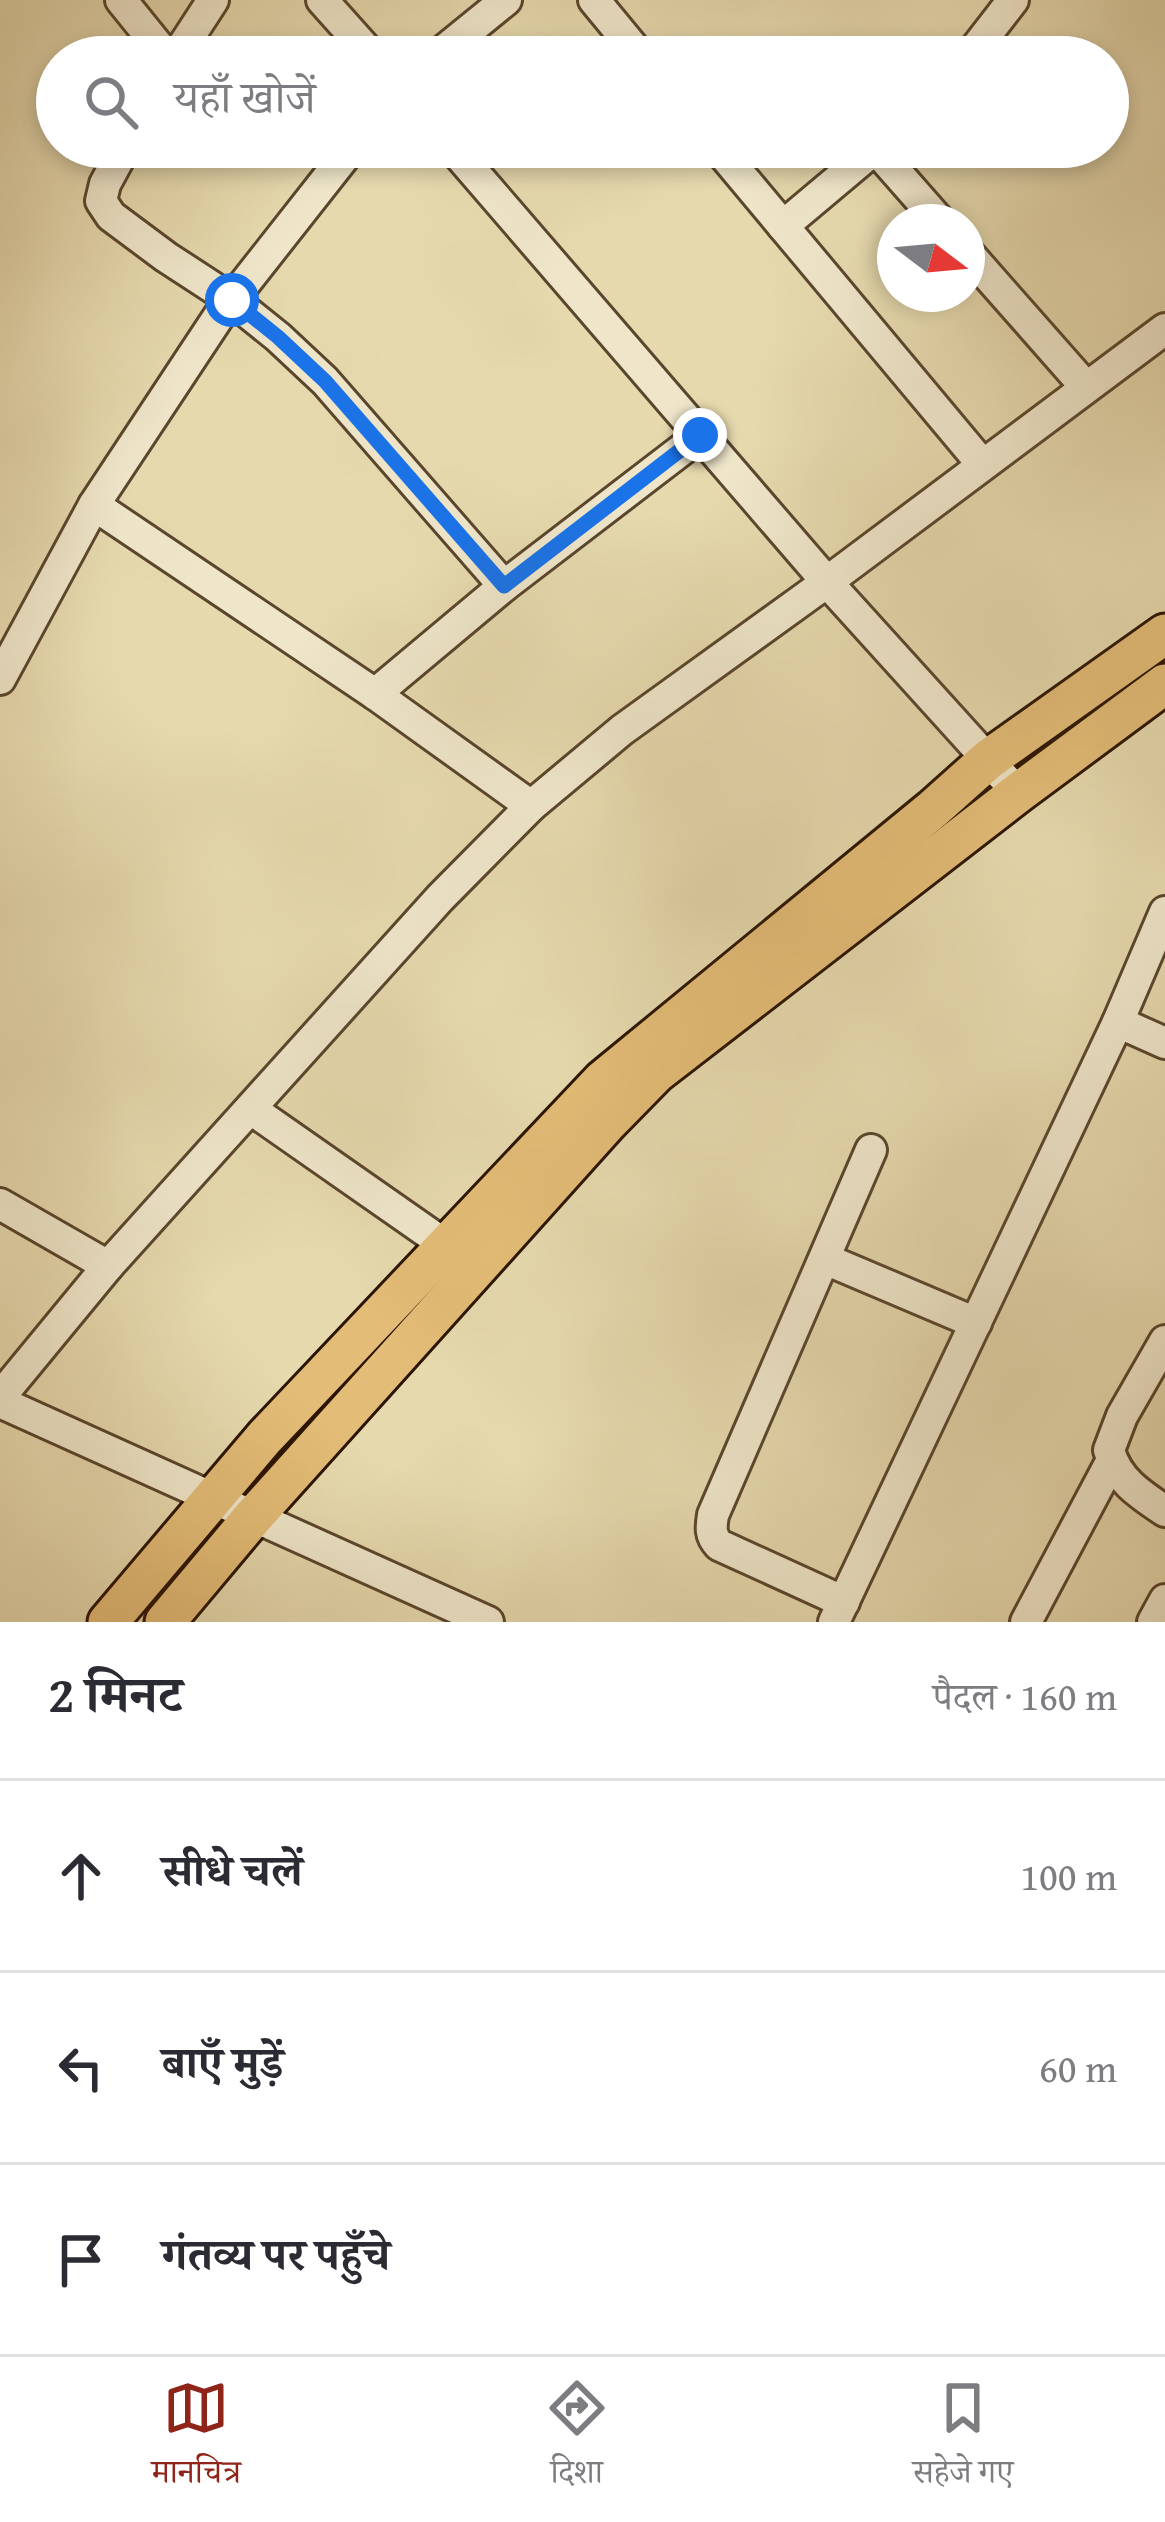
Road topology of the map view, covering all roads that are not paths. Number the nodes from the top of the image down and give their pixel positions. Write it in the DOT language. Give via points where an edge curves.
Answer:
graph roads {
  1 [pos="121,0"];
  2 [pos="213,0"];
  3 [pos="322,0"];
  4 [pos="506,0"];
  5 [pos="594,0"];
  6 [pos="1013,0"];
  7 [pos="150,36"];
  8 [pos="190,36"];
  9 [pos="354,36"];
  10 [pos="462,36"];
  11 [pos="624,36"];
  12 [pos="985,36"];
  13 [pos="114,168"];
  14 [pos="336,168"];
  15 [pos="470,168"];
  16 [pos="735,168"];
  17 [pos="852,168"];
  18 [pos="893,168"];
  19 [pos="924,204"];
  20 [pos="783,226"];
  21 [pos="985,272"];
  22 [pos="232,300"];
  23 [pos="1165,328"];
  24 [pos="1085,386"];
  25 [pos="700,435"];
  26 [pos="982,464"];
  27 [pos="94,505"];
  28 [pos="827,582"];
  29 [pos="504,586"];
  30 [pos="1165,634"];
  31 [pos="0,679"];
  32 [pos="1165,684"];
  33 [pos="375,694"];
  34 [pos="989,759"];
  35 [pos="1018,793"];
  36 [pos="531,806"];
  37 [pos="1165,912"];
  38 [pos="1118,1022"];
  39 [pos="1165,1043"];
  40 [pos="251,1109"];
  41 [pos="871,1150"];
  42 [pos="0,1204"];
  43 [pos="446,1246"];
  44 [pos="825,1259"];
  45 [pos="108,1266"];
  46 [pos="976,1323"];
  47 [pos="1165,1341"];
  48 [pos="0,1399"];
  49 [pos="1112,1460"];
  50 [pos="212,1499"];
  51 [pos="1165,1511"];
  52 [pos="253,1517"];
  53 [pos="1165,1600"];
  54 [pos="839,1612"];
  55 [pos="108,1622"];
  56 [pos="165,1622"];
  57 [pos="488,1622"];
  58 [pos="1026,1622"];
  59 [pos="1153,1622"];
  1 -- 7 [label="street"];
  2 -- 8 [label="street"];
  3 -- 9 [label="street"];
  4 -- 10 [label="street"];
  5 -- 11 [label="street"];
  6 -- 12 [label="street"];
  13 -- 22 [label="street" via="101,201 111,216"];
  14 -- 22 [label="street"];
  15 -- 25 [label="street"];
  16 -- 20 [label="street"];
  17 -- 20 [label="street"];
  18 -- 19 [label="street"];
  20 -- 26 [label="street"];
  21 -- 24 [label="street"];
  22 -- 27 [label="street"];
  22 -- 29 [label="street" via="325,381"];
  23 -- 24 [label="street"];
  24 -- 26 [label="street"];
  25 -- 28 [label="street"];
  25 -- 29 [label="street"];
  26 -- 28 [label="street"];
  27 -- 31 [label="street"];
  27 -- 33 [label="street"];
  28 -- 34 [label="street"];
  28 -- 36 [label="street"];
  29 -- 33 [label="street"];
  30 -- 34 [label="main road"];
  32 -- 35 [label="main road"];
  33 -- 36 [label="street"];
  34 -- 35 [label="street"];
  34 -- 43 [label="main road" via="603,1080"];
  35 -- 52 [label="main road" via="656,1073"];
  36 -- 40 [label="street"];
  37 -- 38 [label="street"];
  38 -- 39 [label="street"];
  38 -- 46 [label="street"];
  40 -- 43 [label="street"];
  40 -- 45 [label="street"];
  41 -- 44 [label="street"];
  42 -- 45 [label="street"];
  43 -- 50 [label="main road"];
  44 -- 46 [label="street"];
  44 -- 54 [label="street" via="711,1528 719,1545"];
  45 -- 48 [label="street"];
  46 -- 54 [label="street"];
  47 -- 49 [label="street" via="1114,1434"];
  48 -- 50 [label="street"];
  49 -- 51 [label="street"];
  49 -- 58 [label="street"];
  50 -- 52 [label="street"];
  50 -- 55 [label="main road"];
  52 -- 56 [label="main road"];
  52 -- 57 [label="street"];
  53 -- 59 [label="street"];
}
